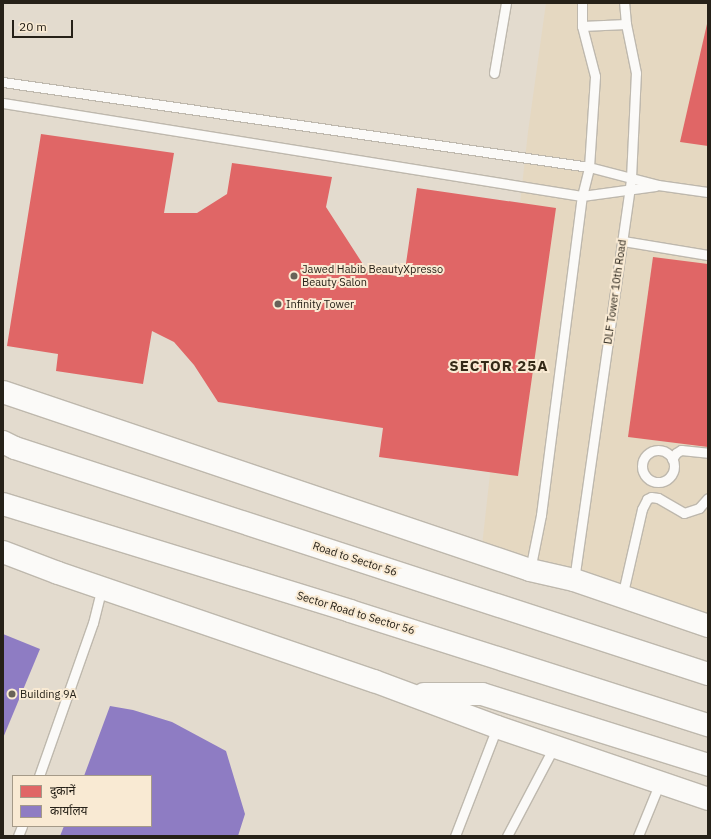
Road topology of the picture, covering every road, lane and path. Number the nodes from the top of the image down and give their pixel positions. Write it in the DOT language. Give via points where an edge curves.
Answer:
graph roads {
  1 [pos="506,3"];
  2 [pos="582,3"];
  3 [pos="624,3"];
  4 [pos="626,24"];
  5 [pos="582,26"];
  6 [pos="494,73"];
  7 [pos="3,82"];
  8 [pos="3,103"];
  9 [pos="589,167"];
  10 [pos="631,178"];
  11 [pos="658,185"];
  12 [pos="630,189"];
  13 [pos="708,192"];
  14 [pos="582,196"];
  15 [pos="623,241"];
  16 [pos="708,255"];
  17 [pos="3,392"];
  18 [pos="3,442"];
  19 [pos="708,453"];
  20 [pos="672,459"];
  21 [pos="654,482"];
  22 [pos="652,497"];
  23 [pos="708,498"];
  24 [pos="3,504"];
  25 [pos="3,552"];
  26 [pos="530,570"];
  27 [pos="574,580"];
  28 [pos="102,587"];
  29 [pos="622,597"];
  30 [pos="708,626"];
  31 [pos="708,674"];
  32 [pos="411,694"];
  33 [pos="708,725"];
  34 [pos="497,727"];
  35 [pos="554,746"];
  36 [pos="708,765"];
  37 [pos="40,775"];
  38 [pos="660,782"];
  39 [pos="708,799"];
  40 [pos="455,836"];
  41 [pos="507,836"];
  42 [pos="638,836"];
  1 -- 6 [label="lane"];
  2 -- 5 [label="lane"];
  3 -- 4 [label="lane, DLF Tower 10th Road"];
  4 -- 5 [label="lane"];
  4 -- 10 [label="lane, DLF Tower 10th Road" via="636,73"];
  5 -- 9 [label="lane" via="595,76"];
  7 -- 9 [label="lane"];
  8 -- 14 [label="lane"];
  9 -- 10 [label="lane"];
  9 -- 14 [label="lane"];
  10 -- 11 [label="lane"];
  10 -- 12 [label="lane, DLF Tower 10th Road"];
  11 -- 12 [label="lane"];
  11 -- 13 [label="lane"];
  12 -- 14 [label="lane"];
  12 -- 15 [label="lane, DLF Tower 10th Road"];
  14 -- 26 [label="lane" via="541,515"];
  15 -- 16 [label="lane"];
  15 -- 27 [label="lane, DLF Tower 10th Road"];
  17 -- 26 [label="street"];
  18 -- 31 [label="street, Road to Sector 56" via="30,453"];
  19 -- 20 [label="lane" via="681,450"];
  20 -- 21 [label="lane" via="674,469 669,478"];
  20 -- 21 [label="lane" via="669,454 659,451 645,457 643,472"];
  21 -- 22 [label="lane"];
  22 -- 23 [label="lane" via="684,513 699,508"];
  22 -- 29 [label="lane" via="646,499 642,509"];
  24 -- 33 [label="street, Sector Road to Sector 56"];
  25 -- 28 [label="street"];
  26 -- 27 [label="street"];
  27 -- 29 [label="street"];
  28 -- 32 [label="street"];
  28 -- 37 [label="lane" via="93,623"];
  29 -- 30 [label="street"];
  32 -- 34 [label="street"];
  32 -- 36 [label="street" via="482,694"];
  34 -- 35 [label="street"];
  34 -- 40 [label="lane"];
  35 -- 38 [label="street"];
  35 -- 41 [label="lane"];
  38 -- 39 [label="street"];
  38 -- 42 [label="lane"];
}
